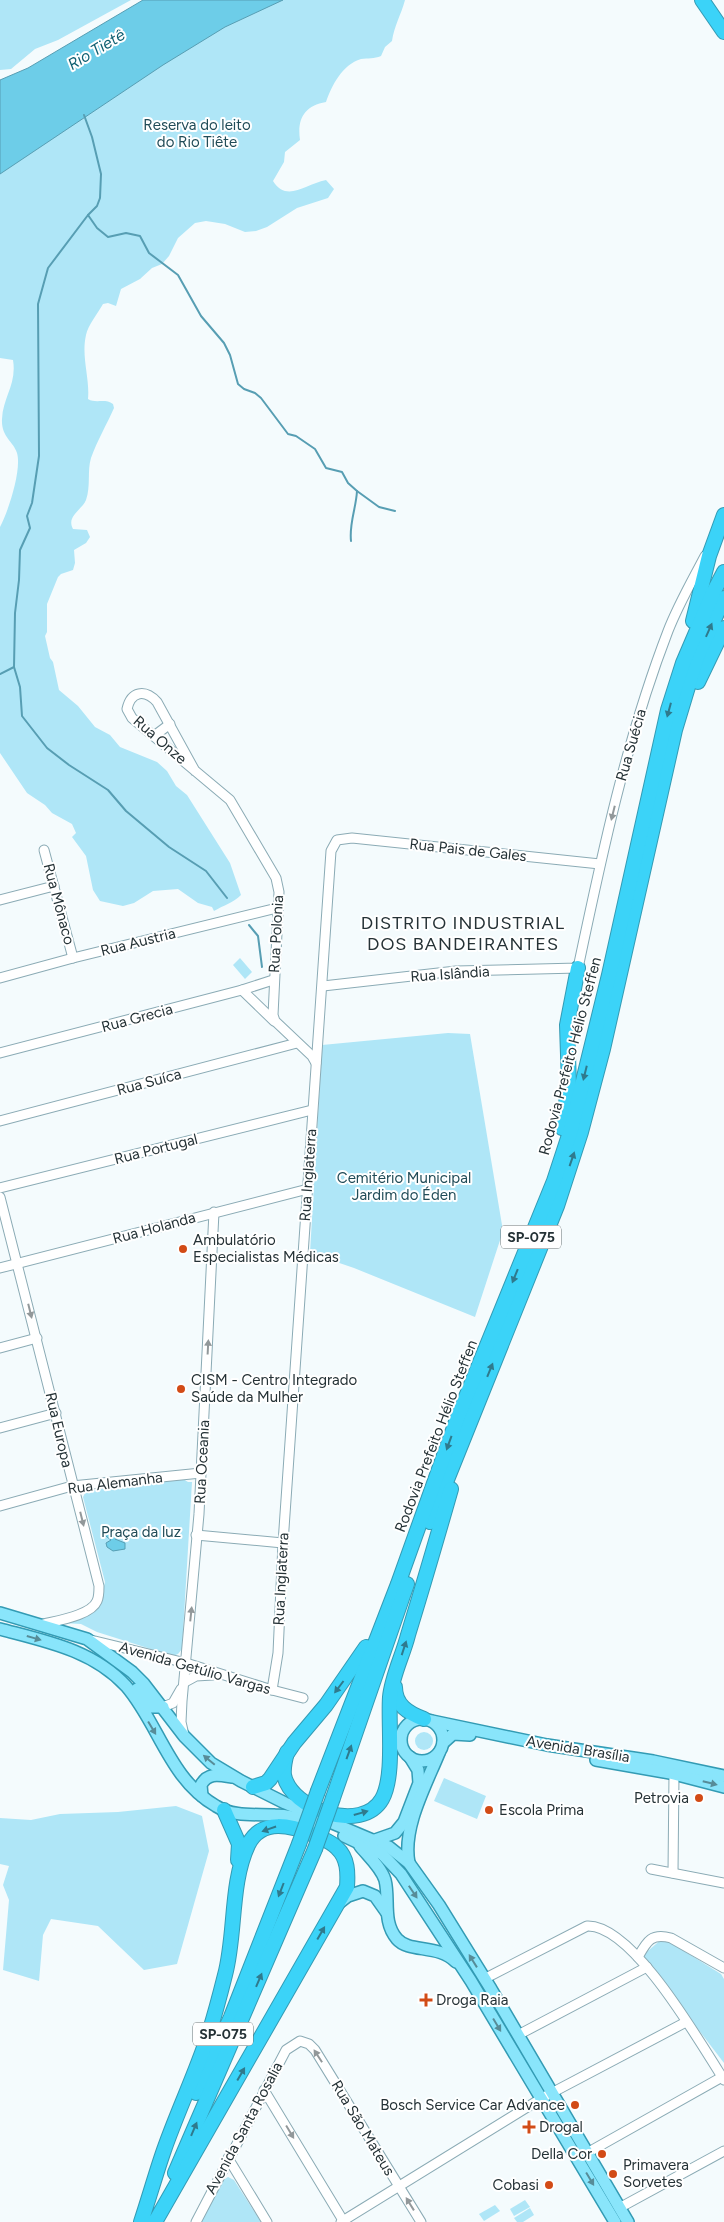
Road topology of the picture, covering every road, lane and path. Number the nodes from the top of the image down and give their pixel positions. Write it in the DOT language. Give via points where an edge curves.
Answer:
graph roads {
  1 [pos="702,0"];
  2 [pos="724,32"];
  3 [pos="724,515"];
  4 [pos="717,532"];
  5 [pos="724,572"];
  6 [pos="724,598"];
  7 [pos="724,628"];
  8 [pos="683,663"];
  9 [pos="170,724"];
  10 [pos="675,730"];
  11 [pos="154,736"];
  12 [pos="195,771"];
  13 [pos="230,800"];
  14 [pos="337,840"];
  15 [pos="44,850"];
  16 [pos="600,864"];
  17 [pos="54,886"];
  18 [pos="0,900"];
  19 [pos="277,908"];
  20 [pos="73,958"];
  21 [pos="578,968"];
  22 [pos="0,978"];
  23 [pos="273,980"];
  24 [pos="323,986"];
  25 [pos="242,990"];
  26 [pos="275,1021"];
  27 [pos="297,1043"];
  28 [pos="0,1053"];
  29 [pos="316,1063"];
  30 [pos="312,1110"];
  31 [pos="0,1121"];
  32 [pos="554,1181"];
  33 [pos="0,1188"];
  34 [pos="308,1189"];
  35 [pos="0,1197"];
  36 [pos="214,1212"];
  37 [pos="18,1264"];
  38 [pos="0,1268"];
  39 [pos="37,1338"];
  40 [pos="0,1348"];
  41 [pos="476,1404"];
  42 [pos="56,1414"];
  43 [pos="0,1428"];
  44 [pos="202,1473"];
  45 [pos="72,1486"];
  46 [pos="0,1506"];
  47 [pos="196,1535"];
  48 [pos="283,1542"];
  49 [pos="398,1584"];
  50 [pos="0,1614"];
  51 [pos="40,1625"];
  52 [pos="0,1629"];
  53 [pos="87,1639"];
  54 [pos="97,1662"];
  55 [pos="186,1663"];
  56 [pos="396,1672"];
  57 [pos="220,1675"];
  58 [pos="184,1682"];
  59 [pos="272,1690"];
  60 [pos="303,1698"];
  61 [pos="163,1708"];
  62 [pos="428,1720"];
  63 [pos="184,1736"];
  64 [pos="441,1747"];
  65 [pos="287,1752"];
  66 [pos="410,1757"];
  67 [pos="674,1774"];
  68 [pos="724,1776"];
  69 [pos="236,1778"];
  70 [pos="253,1787"];
  71 [pos="724,1787"];
  72 [pos="202,1796"];
  73 [pos="224,1810"];
  74 [pos="356,1840"];
  75 [pos="375,1840"];
  76 [pos="409,1862"];
  77 [pos="651,1869"];
  78 [pos="673,1873"];
  79 [pos="724,1883"];
  80 [pos="236,1898"];
  81 [pos="337,1904"];
  82 [pos="388,1914"];
  83 [pos="444,1914"];
  84 [pos="439,1932"];
  85 [pos="419,1947"];
  86 [pos="638,1957"];
  87 [pos="647,1967"];
  88 [pos="724,1968"];
  89 [pos="462,1969"];
  90 [pos="484,1979"];
  91 [pos="686,2022"];
  92 [pos="518,2035"];
  93 [pos="300,2041"];
  94 [pos="723,2079"];
  95 [pos="264,2090"];
  96 [pos="546,2095"];
  97 [pos="724,2151"];
  98 [pos="587,2153"];
  99 [pos="228,2158"];
  100 [pos="399,2187"];
  101 [pos="621,2207"];
  102 [pos="613,2219"];
  103 [pos="343,2221"];
  104 [pos="141,2222"];
  105 [pos="155,2222"];
  106 [pos="196,2222"];
  107 [pos="267,2222"];
  108 [pos="421,2222"];
  109 [pos="627,2222"];
  1 -- 2 [label="highway"];
  3 -- 4 [label="highway"];
  4 -- 8 [label="highway"];
  4 -- 16 [label="street, Rua Suécia, one-way" via="669,629 650,682"];
  5 -- 8 [label="highway, Rodovia Prefeito Hélio Steffen / SP-075"];
  10 -- 6 [label="highway, Rodovia Prefeito Hélio Steffen / SP-075, one-way" via="697,657"];
  7 -- 10 [label="highway"];
  8 -- 32 [label="highway, Rodovia Prefeito Hélio Steffen / SP-075, one-way" via="655,765 592,1049"];
  9 -- 11 [label="street"];
  9 -- 11 [label="street, Rua Onze" via="150,694 142,692 134,696 128,702 127,710"];
  9 -- 12 [label="street, Rua Onze"];
  41 -- 10 [label="highway, Rodovia Prefeito Hélio Steffen / SP-075, one-way" via="557,1206 582,1132"];
  11 -- 12 [label="street, Rua Onze"];
  12 -- 13 [label="street, Rua Onze"];
  13 -- 19 [label="street, Rua Polonia" via="276,878 279,892"];
  14 -- 16 [label="street, Rua Pais de Gales" via="352,838"];
  14 -- 24 [label="street, Rua Inglaterra" via="329,860"];
  15 -- 17 [label="street, Rua Mônaco"];
  16 -- 21 [label="street, Rua Suécia"];
  17 -- 18 [label="street"];
  17 -- 20 [label="street, Rua Mônaco"];
  19 -- 20 [label="street, Rua Austria"];
  19 -- 23 [label="street, Rua Polonia"];
  20 -- 22 [label="street, Rua Austria"];
  21 -- 24 [label="street, Rua Islândia" via="456,971"];
  21 -- 32 [label="highway" via="567,1025 568,1102 554,1161"];
  23 -- 25 [label="street, Rua Grecia"];
  23 -- 26 [label="street, Rua Polonia"];
  24 -- 29 [label="street, Rua Inglaterra"];
  25 -- 26 [label="street"];
  25 -- 28 [label="street, Rua Grecia"];
  26 -- 27 [label="street"];
  27 -- 29 [label="street"];
  27 -- 31 [label="street, Rua Suíca"];
  29 -- 30 [label="street, Rua Inglaterra"];
  30 -- 33 [label="street, Rua Portugal"];
  30 -- 34 [label="street, Rua Inglaterra"];
  32 -- 49 [label="highway, Rodovia Prefeito Hélio Steffen / SP-075, one-way" via="457,1419"];
  34 -- 36 [label="street, Rua Holanda"];
  34 -- 48 [label="street, Rua Inglaterra"];
  35 -- 37 [label="street, Rua Europa"];
  36 -- 37 [label="street, Rua Holanda"];
  44 -- 36 [label="street, Rua Oceania, one-way"];
  37 -- 38 [label="street, Rua Holanda"];
  37 -- 39 [label="street, Rua Europa, one-way"];
  39 -- 40 [label="street"];
  39 -- 42 [label="street, Rua Europa"];
  56 -- 41 [label="highway, one-way"];
  105 -- 41 [label="highway, Rodovia Prefeito Hélio Steffen / SP-075, one-way, bridge" via="314,1850 417,1553"];
  42 -- 43 [label="street"];
  42 -- 45 [label="street, Rua Europa"];
  44 -- 45 [label="street, Rua Alemanha"];
  44 -- 47 [label="street, Rua Oceania"];
  45 -- 46 [label="street, Rua Alemanha"];
  45 -- 51 [label="street, Rua Europa, one-way" via="99,1586 97,1601 86,1612"];
  47 -- 48 [label="street"];
  55 -- 47 [label="street, Rua Oceania, one-way"];
  48 -- 59 [label="street, Rua Inglaterra" via="278,1653"];
  49 -- 65 [label="highway, one-way" via="354,1666"];
  49 -- 104 [label="highway, Rodovia Prefeito Hélio Steffen / SP-075, one-way, bridge" via="231,2017"];
  50 -- 51 [label="main road, Avenida Getúlio Vargas"];
  51 -- 53 [label="main road, Avenida Getúlio Vargas"];
  52 -- 54 [label="main road, Avenida Getúlio Vargas, one-way" via="68,1648"];
  53 -- 55 [label="street, Avenida Getúlio Vargas"];
  53 -- 61 [label="main road, Avenida Getúlio Vargas" via="132,1672"];
  54 -- 61 [label="main road" via="111,1665 135,1686 150,1707"];
  54 -- 72 [label="main road, Avenida Getúlio Vargas, one-way" via="126,1686 187,1782"];
  55 -- 57 [label="street, Avenida Getúlio Vargas"];
  55 -- 58 [label="street, Rua Oceania"];
  56 -- 62 [label="highway" via="395,1691 400,1704 405,1710"];
  65 -- 56 [label="highway, one-way" via="284,1773 287,1784 304,1803 337,1816 367,1812 376,1806 388,1780 390,1698"];
  57 -- 58 [label="street" via="196,1676"];
  57 -- 59 [label="street, Avenida Getúlio Vargas"];
  58 -- 61 [label="street, Rua Oceania" via="173,1703"];
  58 -- 63 [label="street, Rua Oceania" via="181,1715"];
  59 -- 60 [label="street, Avenida Getúlio Vargas"];
  61 -- 63 [label="main road, Avenida Getúlio Vargas"];
  62 -- 64 [label="main road" via="442,1734"];
  62 -- 66 [label="main road" via="410,1722 402,1733 402,1746"];
  62 -- 68 [label="main road, Avenida Brasília"];
  69 -- 63 [label="main road, Avenida Getúlio Vargas, one-way" via="211,1763"];
  64 -- 66 [label="main road" via="429,1760"];
  64 -- 67 [label="main road, Avenida Brasília" via="448,1737 459,1733"];
  64 -- 76 [label="main road" via="410,1828 406,1850"];
  65 -- 70 [label="highway" via="270,1779"];
  66 -- 75 [label="main road" via="418,1770 419,1783 404,1822 395,1833"];
  67 -- 71 [label="main road, Avenida Brasília, one-way"];
  67 -- 78 [label="street"];
  69 -- 70 [label="main road, Avenida Getúlio Vargas"];
  69 -- 72 [label="main road" via="207,1777 201,1785"];
  70 -- 75 [label="main road, Avenida Getúlio Vargas"];
  72 -- 73 [label="main road, Avenida Getúlio Vargas"];
  73 -- 74 [label="main road" via="304,1819"];
  73 -- 80 [label="highway" via="239,1844"];
  74 -- 82 [label="main road" via="385,1880"];
  74 -- 84 [label="main road, one-way" via="393,1864"];
  75 -- 76 [label="main road, Avenida Getúlio Vargas"];
  76 -- 83 [label="main road"];
  77 -- 78 [label="street"];
  78 -- 79 [label="street"];
  81 -- 80 [label="highway, one-way" via="347,1887 347,1865 343,1855 331,1843 289,1826 270,1828 252,1838 244,1855"];
  80 -- 104 [label="highway" via="228,1965 209,2034 164,2149"];
  81 -- 82 [label="main road" via="363,1891 375,1896"];
  105 -- 81 [label="highway, one-way"];
  82 -- 85 [label="main road" via="397,1940"];
  83 -- 84 [label="main road"];
  90 -- 83 [label="main road, one-way"];
  84 -- 85 [label="main road" via="429,1943"];
  84 -- 89 [label="main road"];
  85 -- 89 [label="main road" via="448,1955"];
  86 -- 87 [label="street"];
  86 -- 88 [label="street" via="648,1941 662,1936"];
  86 -- 90 [label="street" via="603,1928 587,1926"];
  87 -- 91 [label="street"];
  87 -- 92 [label="street"];
  89 -- 96 [label="main road, one-way"];
  90 -- 92 [label="main road"];
  91 -- 94 [label="street"];
  91 -- 96 [label="street"];
  92 -- 96 [label="main road"];
  93 -- 95 [label="street, Avenida Santa Rosalia" via="286,2050"];
  100 -- 93 [label="street, Rua São Mateus, one-way" via="315,2050"];
  94 -- 98 [label="street"];
  95 -- 99 [label="street, Avenida Santa Rosalia"];
  95 -- 103 [label="street, one-way"];
  96 -- 98 [label="main road"];
  96 -- 100 [label="street"];
  96 -- 102 [label="main road, one-way"];
  97 -- 101 [label="street"];
  98 -- 101 [label="main road"];
  99 -- 106 [label="street, Avenida Santa Rosalia"];
  99 -- 107 [label="street"];
  100 -- 103 [label="street"];
  108 -- 100 [label="street, Rua São Mateus, one-way"];
  101 -- 109 [label="main road"];
  102 -- 109 [label="main road" via="617,2210"];
}
